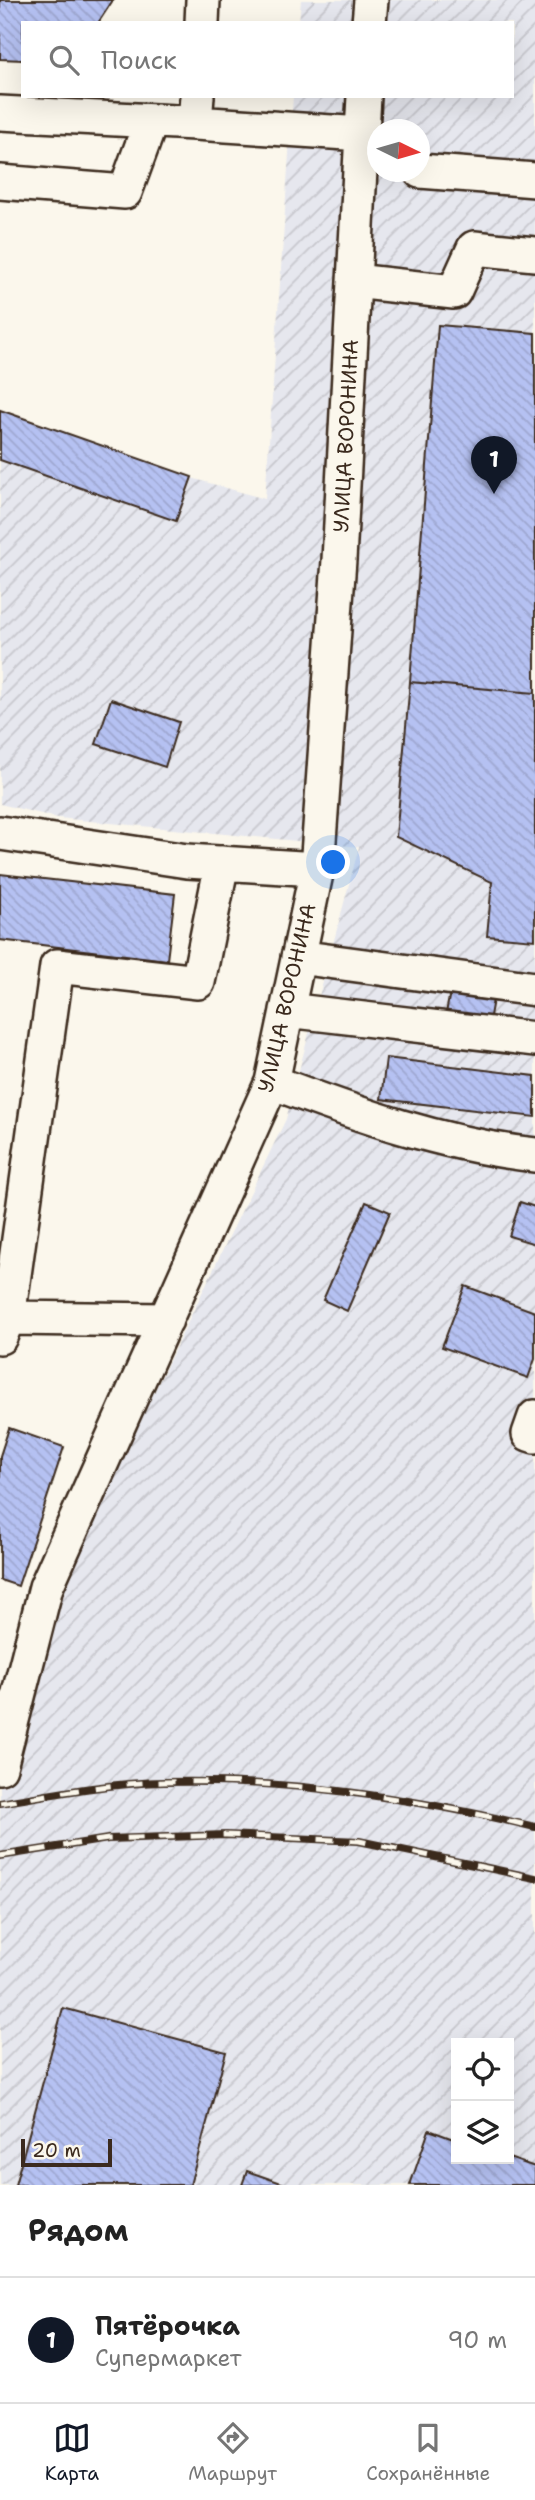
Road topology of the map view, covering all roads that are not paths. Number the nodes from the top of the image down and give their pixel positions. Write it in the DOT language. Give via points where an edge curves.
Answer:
graph roads {
  1 [pos="203,0"];
  2 [pos="371,0"];
  3 [pos="202,21"];
  4 [pos="369,21"];
  5 [pos="364,98"];
  6 [pos="196,110"];
  7 [pos="0,113"];
  8 [pos="151,121"];
  9 [pos="366,156"];
  10 [pos="430,172"];
  11 [pos="535,180"];
  12 [pos="0,182"];
  13 [pos="535,254"];
  14 [pos="354,281"];
  15 [pos="0,833"];
  16 [pos="222,863"];
  17 [pos="317,869"];
  18 [pos="298,957"];
  19 [pos="535,989"];
  20 [pos="287,1010"];
  21 [pos="535,1039"];
  22 [pos="272,1082"];
  23 [pos="535,1155"];
  24 [pos="166,1320"];
  25 [pos="4,1327"];
  26 [pos="535,1417"];
  27 [pos="535,1436"];
  28 [pos="0,1766"];
  1 -- 3 [label="street"];
  2 -- 4 [label="street"];
  5 -- 9 [label="street, УЛИЦА ВОРОНИНА"];
  6 -- 8 [label="street"];
  6 -- 9 [label="street"];
  7 -- 8 [label="street"];
  8 -- 12 [label="street" via="125,192"];
  9 -- 14 [label="street, УЛИЦА ВОРОНИНА"];
  10 -- 11 [label="street"];
  13 -- 14 [label="street" via="474,248 454,292"];
  14 -- 17 [label="street, УЛИЦА ВОРОНИНА"];
  15 -- 16 [label="street"];
  16 -- 17 [label="street"];
  16 -- 25 [label="street" via="198,982 57,966"];
  17 -- 18 [label="street, УЛИЦА ВОРОНИНА"];
  18 -- 19 [label="street"];
  18 -- 20 [label="street, УЛИЦА ВОРОНИНА"];
  20 -- 21 [label="street"];
  20 -- 22 [label="street, УЛИЦА ВОРОНИНА"];
  22 -- 23 [label="street" via="354,1113 492,1150"];
  22 -- 24 [label="street, УЛИЦА ВОРОНИНА"];
  24 -- 25 [label="street"];
  24 -- 28 [label="street, УЛИЦА ВОРОНИНА" via="46,1587"];
  26 -- 27 [label="street" via="529,1434"];
}
